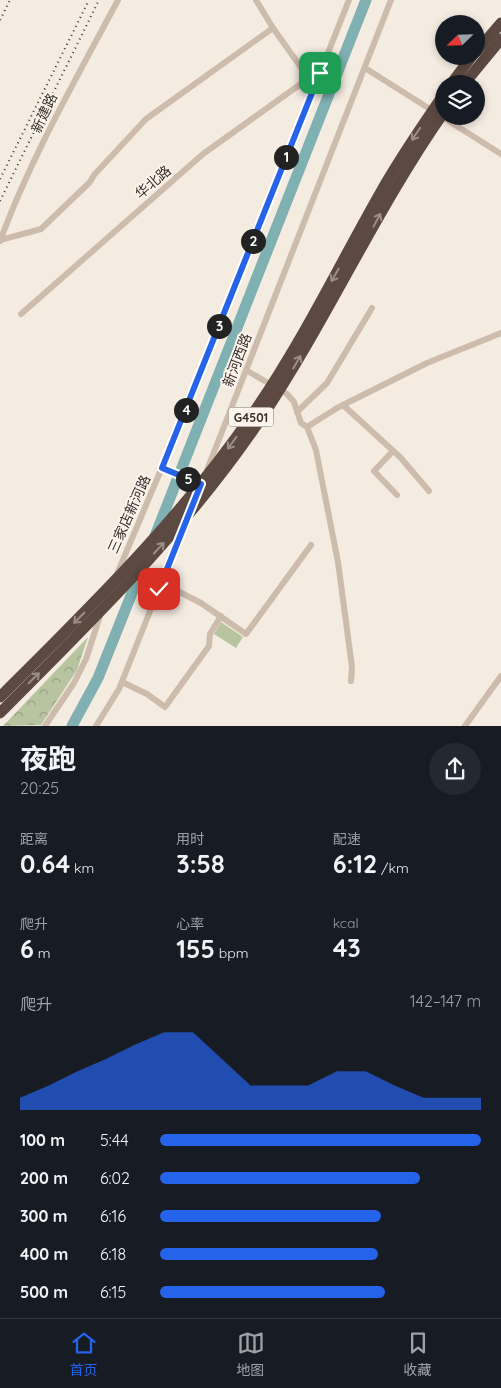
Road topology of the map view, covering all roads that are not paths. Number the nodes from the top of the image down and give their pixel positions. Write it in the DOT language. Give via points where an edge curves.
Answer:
graph roads {
  1 [pos="118,0"];
  2 [pos="256,0"];
  3 [pos="349,0"];
  4 [pos="392,0"];
  5 [pos="501,23"];
  6 [pos="273,28"];
  7 [pos="501,39"];
  8 [pos="485,42"];
  9 [pos="365,68"];
  10 [pos="471,75"];
  11 [pos="308,78"];
  12 [pos="315,85"];
  13 [pos="435,108"];
  14 [pos="436,125"];
  15 [pos="501,154"];
  16 [pos="0,240"];
  17 [pos="372,308"];
  18 [pos="21,314"];
  19 [pos="501,333"];
  20 [pos="246,370"];
  21 [pos="343,405"];
  22 [pos="297,412"];
  23 [pos="307,427"];
  24 [pos="393,450"];
  25 [pos="162,468"];
  26 [pos="201,484"];
  27 [pos="429,490"];
  28 [pos="397,495"];
  29 [pos="311,545"];
  30 [pos="162,583"];
  31 [pos="221,616"];
  32 [pos="501,676"];
  33 [pos="351,681"];
  34 [pos="122,682"];
  35 [pos="0,697"];
  36 [pos="0,713"];
  37 [pos="45,726"];
  38 [pos="96,726"];
  39 [pos="466,726"];
  1 -- 16 [label="street, 新建路" via="70,88 12,206"];
  2 -- 6 [label="street"];
  3 -- 12 [label="street, 三家店新河路"];
  4 -- 9 [label="street, 新河西路"];
  5 -- 8 [label="highway"];
  6 -- 11 [label="street"];
  6 -- 16 [label="street" via="146,118 90,182 41,228"];
  7 -- 10 [label="highway"];
  9 -- 15 [label="street"];
  9 -- 20 [label="street, 新河西路"];
  11 -- 12 [label="street"];
  11 -- 18 [label="street, 华北路" via="202,154"];
  12 -- 25 [label="street, 三家店新河路"];
  13 -- 35 [label="highway, G4501, one-way, bridge" via="386,183 281,370 225,453 155,538"];
  36 -- 14 [label="highway, G4501, one-way, bridge" via="162,546 233,459 289,375 395,188"];
  17 -- 22 [label="street" via="327,383"];
  19 -- 21 [label="street" via="428,363"];
  20 -- 22 [label="street" via="286,394 294,402"];
  20 -- 26 [label="street, 新河西路"];
  21 -- 23 [label="street"];
  21 -- 24 [label="street"];
  22 -- 23 [label="street"];
  23 -- 33 [label="street" via="316,450 338,562 352,667"];
  24 -- 27 [label="street"];
  24 -- 28 [label="street" via="374,471"];
  25 -- 26 [label="street"];
  25 -- 37 [label="street, 三家店新河路" via="97,624 86,659"];
  26 -- 30 [label="street, 新河西路"];
  29 -- 31 [label="street" via="246,634"];
  30 -- 31 [label="street"];
  30 -- 34 [label="street, 新河西路"];
  31 -- 34 [label="street" via="210,634 209,646 165,707"];
  32 -- 39 [label="street"];
  34 -- 38 [label="street, 新河西路"];
}
